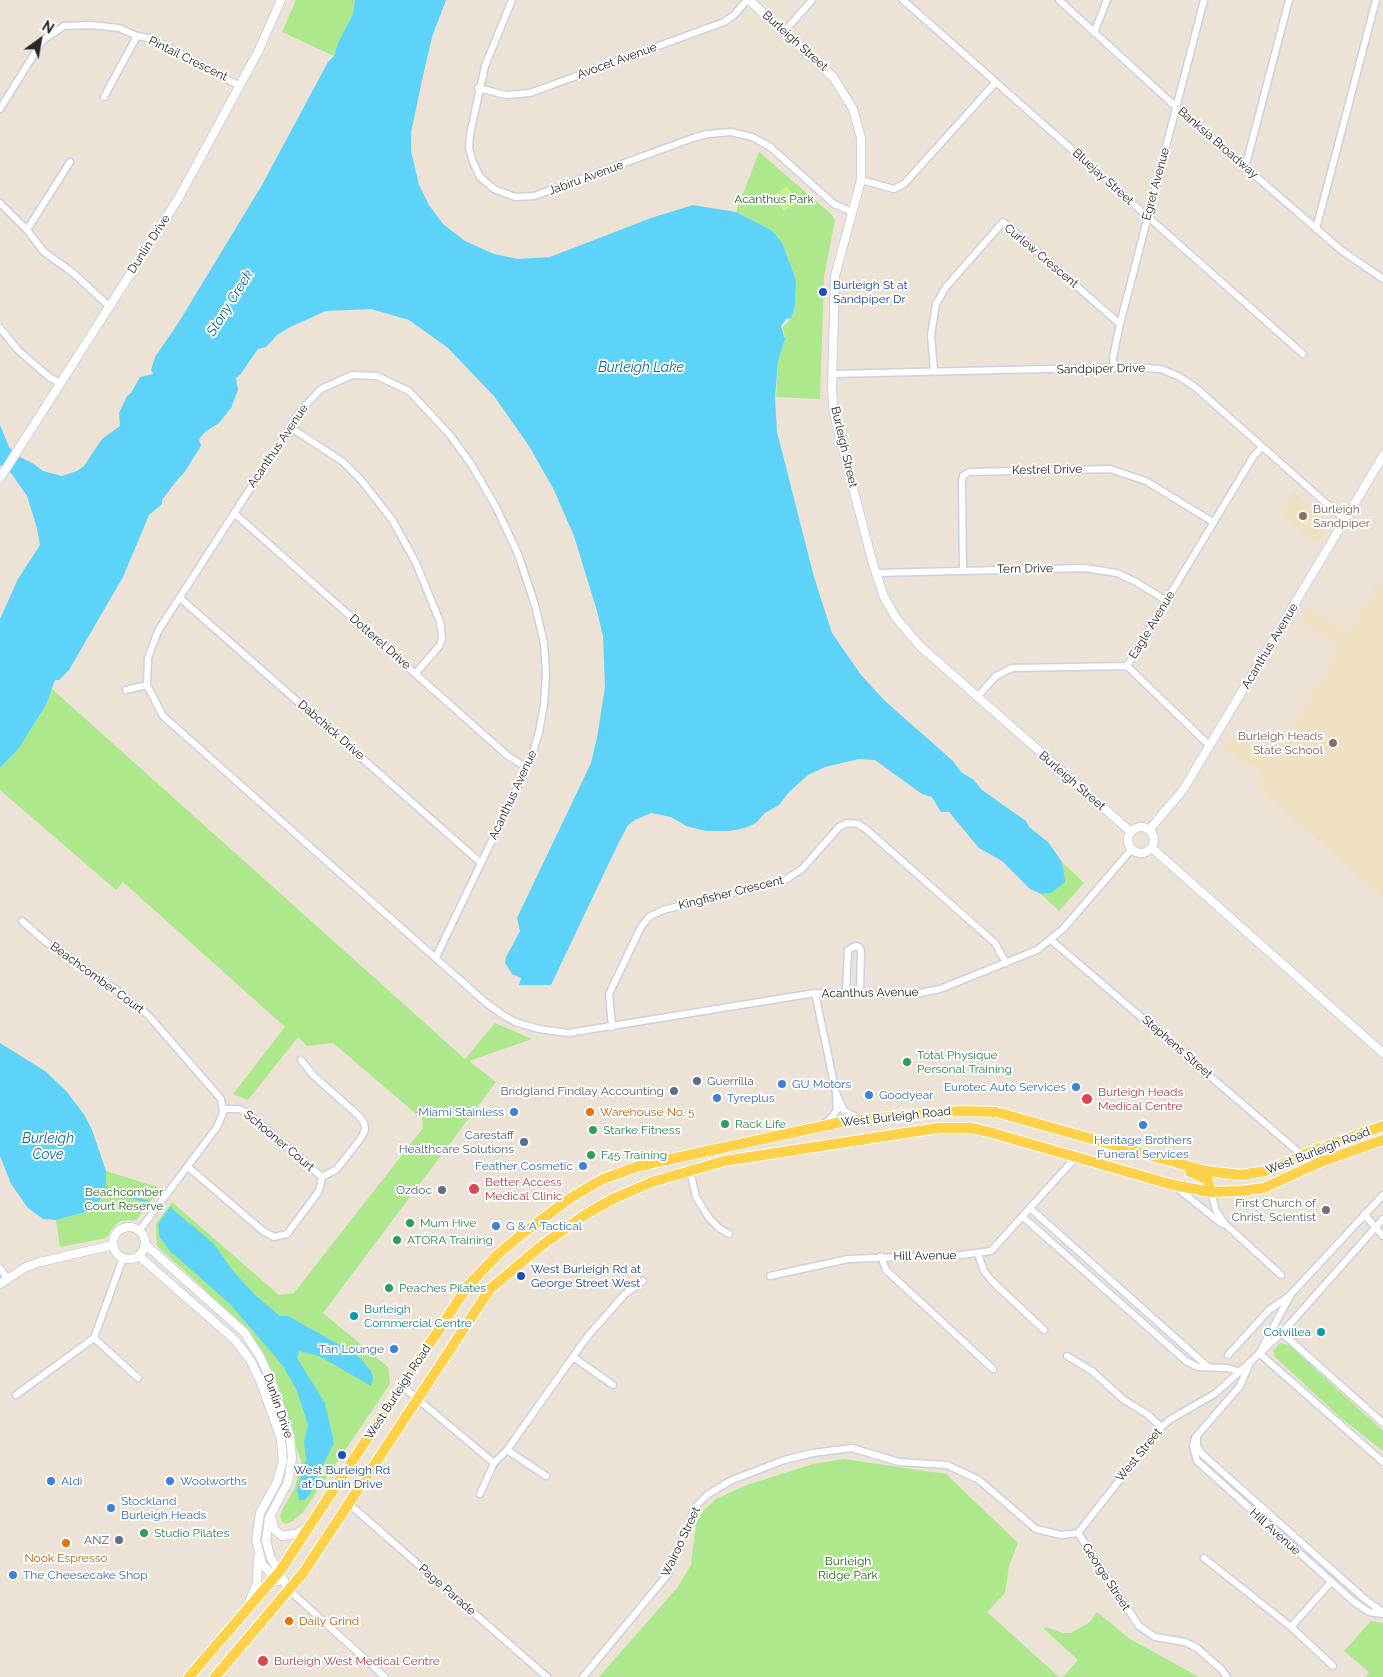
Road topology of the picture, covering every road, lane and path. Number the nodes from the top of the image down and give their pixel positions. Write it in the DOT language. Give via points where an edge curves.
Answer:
graph roads {
  1 [pos="281,0"];
  2 [pos="512,0"];
  3 [pos="748,0"];
  4 [pos="812,0"];
  5 [pos="903,0"];
  6 [pos="1059,0"];
  7 [pos="1107,0"];
  8 [pos="1204,0"];
  9 [pos="1289,0"];
  10 [pos="1376,0"];
  11 [pos="784,32"];
  12 [pos="1094,33"];
  13 [pos="137,36"];
  14 [pos="996,82"];
  15 [pos="240,86"];
  16 [pos="478,88"];
  17 [pos="104,98"];
  18 [pos="1176,107"];
  19 [pos="0,109"];
  20 [pos="70,162"];
  21 [pos="1245,168"];
  22 [pos="861,180"];
  23 [pos="0,203"];
  24 [pos="852,212"];
  25 [pos="1148,217"];
  26 [pos="1316,229"];
  27 [pos="27,230"];
  28 [pos="1383,279"];
  29 [pos="110,306"];
  30 [pos="1120,324"];
  31 [pos="0,328"];
  32 [pos="1303,354"];
  33 [pos="1114,368"];
  34 [pos="934,371"];
  35 [pos="832,374"];
  36 [pos="60,383"];
  37 [pos="290,427"];
  38 [pos="1262,447"];
  39 [pos="1383,456"];
  40 [pos="1,476"];
  41 [pos="234,513"];
  42 [pos="1345,520"];
  43 [pos="1213,522"];
  44 [pos="963,570"];
  45 [pos="876,573"];
  46 [pos="180,598"];
  47 [pos="1166,601"];
  48 [pos="1127,666"];
  49 [pos="416,673"];
  50 [pos="147,685"];
  51 [pos="126,690"];
  52 [pos="977,697"];
  53 [pos="1210,746"];
  54 [pos="527,768"];
  55 [pos="1149,830"];
  56 [pos="1130,832"];
  57 [pos="1152,848"];
  58 [pos="1132,850"];
  59 [pos="481,863"];
  60 [pos="22,921"];
  61 [pos="1051,940"];
  62 [pos="436,957"];
  63 [pos="1006,963"];
  64 [pos="846,992"];
  65 [pos="860,992"];
  66 [pos="815,993"];
  67 [pos="612,1027"];
  68 [pos="1383,1053"];
  69 [pos="301,1060"];
  70 [pos="836,1093"];
  71 [pos="223,1109"];
  72 [pos="860,1118"];
  73 [pos="821,1126"];
  74 [pos="1383,1126"];
  75 [pos="1383,1140"];
  76 [pos="1122,1147"];
  77 [pos="1302,1155"];
  78 [pos="1077,1156"];
  79 [pos="188,1166"];
  80 [pos="690,1170"];
  81 [pos="322,1177"];
  82 [pos="1173,1185"];
  83 [pos="1211,1192"];
  84 [pos="1383,1195"];
  85 [pos="1031,1208"];
  86 [pos="1364,1214"];
  87 [pos="1023,1217"];
  88 [pos="1383,1219"];
  89 [pos="1229,1228"];
  90 [pos="1376,1230"];
  91 [pos="139,1231"];
  92 [pos="729,1234"];
  93 [pos="1383,1236"];
  94 [pos="145,1244"];
  95 [pos="113,1245"];
  96 [pos="978,1254"];
  97 [pos="139,1256"];
  98 [pos="881,1256"];
  99 [pos="123,1258"];
  100 [pos="0,1268"];
  101 [pos="1281,1274"];
  102 [pos="770,1276"];
  103 [pos="8,1278"];
  104 [pos="643,1281"];
  105 [pos="0,1284"];
  106 [pos="1291,1294"];
  107 [pos="1279,1313"];
  108 [pos="1288,1328"];
  109 [pos="1044,1330"];
  110 [pos="1269,1333"];
  111 [pos="1282,1334"];
  112 [pos="94,1338"];
  113 [pos="1259,1353"];
  114 [pos="1228,1355"];
  115 [pos="1067,1356"];
  116 [pos="573,1357"];
  117 [pos="1249,1364"];
  118 [pos="1207,1366"];
  119 [pos="993,1369"];
  120 [pos="1240,1372"];
  121 [pos="138,1378"];
  122 [pos="613,1385"];
  123 [pos="402,1386"];
  124 [pos="16,1395"];
  125 [pos="417,1398"];
  126 [pos="1383,1423"];
  127 [pos="1161,1427"];
  128 [pos="1200,1431"];
  129 [pos="507,1450"];
  130 [pos="870,1452"];
  131 [pos="1383,1462"];
  132 [pos="494,1463"];
  133 [pos="282,1464"];
  134 [pos="291,1466"];
  135 [pos="546,1476"];
  136 [pos="480,1494"];
  137 [pos="348,1503"];
  138 [pos="271,1514"];
  139 [pos="315,1518"];
  140 [pos="1078,1533"];
  141 [pos="258,1553"];
  142 [pos="1204,1558"];
  143 [pos="277,1575"];
  144 [pos="1331,1582"];
  145 [pos="290,1590"];
  146 [pos="1383,1613"];
  147 [pos="242,1618"];
  148 [pos="1291,1627"];
  149 [pos="1333,1666"];
  150 [pos="189,1677"];
  151 [pos="215,1677"];
  152 [pos="385,1677"];
  153 [pos="547,1677"];
  154 [pos="583,1677"];
  155 [pos="1227,1677"];
  1 -- 15 [label="street, Dunlin Drive"];
  2 -- 16 [label="street, Jabiru Avenue"];
  3 -- 11 [label="street, Burleigh Street"];
  3 -- 16 [label="street, Avocet Avenue" via="724,22 530,93 506,95"];
  4 -- 11 [label="street"];
  5 -- 14 [label="street, Bluejay Street"];
  6 -- 12 [label="street, Banksia Broadway"];
  7 -- 12 [label="street"];
  8 -- 18 [label="street, Egret Avenue"];
  9 -- 21 [label="street"];
  10 -- 26 [label="street"];
  11 -- 22 [label="street, Burleigh Street" via="825,68 846,96 861,138"];
  12 -- 18 [label="street, Banksia Broadway"];
  13 -- 15 [label="street, Pintail Crescent" via="153,39"];
  13 -- 17 [label="street"];
  13 -- 19 [label="street, Pintail Crescent" via="119,28 64,26 43,40"];
  14 -- 22 [label="street" via="904,184 894,189"];
  14 -- 25 [label="street, Bluejay Street"];
  15 -- 29 [label="street, Dunlin Drive" via="178,199"];
  16 -- 24 [label="street, Jabiru Avenue" via="470,154 480,177 507,195 534,196 700,136 731,132 752,137 769,146 834,204"];
  18 -- 21 [label="street, Banksia Broadway"];
  18 -- 25 [label="street, Egret Avenue"];
  20 -- 27 [label="street"];
  21 -- 26 [label="street, Banksia Broadway"];
  22 -- 24 [label="street, Burleigh Street"];
  23 -- 27 [label="street"];
  24 -- 35 [label="street, Burleigh Street" via="835,276"];
  25 -- 30 [label="street, Egret Avenue"];
  25 -- 32 [label="street, Bluejay Street"];
  26 -- 28 [label="street, Banksia Broadway"];
  27 -- 29 [label="street" via="44,252"];
  29 -- 36 [label="street, Dunlin Drive"];
  30 -- 33 [label="street, Egret Avenue"];
  30 -- 34 [label="street, Curlew Crescent" via="1003,222 936,304 931,335"];
  31 -- 36 [label="street" via="18,350"];
  33 -- 34 [label="street, Sandpiper Drive"];
  33 -- 38 [label="street, Sandpiper Drive" via="1161,369 1180,377"];
  34 -- 35 [label="street, Sandpiper Drive"];
  35 -- 45 [label="street, Burleigh Street" via="834,414"];
  36 -- 40 [label="street, Dunlin Drive"];
  37 -- 41 [label="street, Acanthus Avenue"];
  37 -- 49 [label="street" via="343,462 360,480 393,521 416,563 440,622 442,638 440,645"];
  37 -- 54 [label="street, Acanthus Avenue" via="312,396 330,383 352,375 377,376 400,385 417,398 471,464 518,554 544,643 544,704"];
  38 -- 42 [label="street, Sandpiper Drive"];
  38 -- 43 [label="street, Eagle Avenue"];
  39 -- 42 [label="street, Acanthus Avenue"];
  41 -- 46 [label="street, Acanthus Avenue"];
  41 -- 49 [label="street, Dotterel Drive"];
  42 -- 53 [label="street, Acanthus Avenue"];
  43 -- 44 [label="street, Kestrel Drive" via="1141,479 1110,469 969,472 963,476 962,482"];
  43 -- 47 [label="street, Eagle Avenue"];
  44 -- 45 [label="street, Tern Drive"];
  44 -- 47 [label="street, Tern Drive" via="1106,570 1136,582"];
  45 -- 52 [label="street, Burleigh Street" via="884,597 908,634"];
  46 -- 50 [label="street, Acanthus Avenue" via="151,647"];
  46 -- 59 [label="street, Dabchick Drive"];
  47 -- 48 [label="street, Eagle Avenue"];
  48 -- 52 [label="street, Eagle Avenue" via="1012,668 996,676"];
  48 -- 53 [label="street"];
  49 -- 54 [label="street, Dotterel Drive" via="508,756"];
  50 -- 51 [label="street"];
  50 -- 62 [label="street, Acanthus Avenue" via="163,716"];
  52 -- 56 [label="street, Burleigh Street"];
  53 -- 55 [label="street, Acanthus Avenue" via="1184,790"];
  54 -- 59 [label="street, Acanthus Avenue"];
  55 -- 56 [label="street" via="1137,827"];
  55 -- 57 [label="street" via="1154,836"];
  56 -- 58 [label="street" via="1127,839"];
  57 -- 58 [label="street" via="1144,854"];
  57 -- 68 [label="street"];
  58 -- 61 [label="street, Acanthus Avenue"];
  59 -- 62 [label="street, Acanthus Avenue"];
  60 -- 71 [label="street, Beachcomber Court" via="149,1016 218,1094"];
  61 -- 63 [label="street, Acanthus Avenue" via="1037,950"];
  61 -- 77 [label="street, Stephens Street"];
  62 -- 67 [label="street, Acanthus Avenue" via="497,1011 515,1022 568,1033"];
  63 -- 65 [label="street, Acanthus Avenue" via="940,989 915,994"];
  63 -- 67 [label="street, Kingfisher Crescent" via="995,943 867,830 858,824 847,823 839,827 802,869 785,880 663,910 649,917 609,994"];
  64 -- 65 [label="street, Acanthus Avenue"];
  64 -- 65 [label="street" via="848,950 854,946 861,951"];
  64 -- 66 [label="street, Acanthus Avenue"];
  66 -- 67 [label="street, Acanthus Avenue"];
  66 -- 70 [label="street"];
  69 -- 81 [label="street" via="364,1123 361,1138 337,1169"];
  70 -- 72 [label="street" via="844,1111"];
  70 -- 73 [label="street" via="835,1114"];
  71 -- 79 [label="street" via="218,1127"];
  71 -- 81 [label="street, Schooner Court" via="246,1111"];
  72 -- 73 [label="main road, West Burleigh Road"];
  72 -- 76 [label="main road, West Burleigh Road" via="960,1111 996,1112"];
  73 -- 123 [label="main road, West Burleigh Road" via="639,1166 603,1179 572,1197 516,1239 482,1270 467,1287"];
  74 -- 77 [label="main road, West Burleigh Road"];
  75 -- 83 [label="main road, West Burleigh Road" via="1318,1162 1264,1188"];
  76 -- 77 [label="main road, West Burleigh Road" via="1206,1171 1241,1175 1266,1171"];
  76 -- 83 [label="main road" via="1148,1161 1205,1178 1210,1183"];
  78 -- 80 [label="main road, West Burleigh Road" via="971,1128 938,1128 724,1161"];
  78 -- 82 [label="main road, West Burleigh Road"];
  78 -- 85 [label="street"];
  79 -- 81 [label="street, Schooner Court" via="263,1231 278,1237 287,1234 317,1194"];
  79 -- 91 [label="street"];
  80 -- 92 [label="street" via="696,1197 719,1228"];
  80 -- 125 [label="main road, West Burleigh Road" via="615,1198 586,1214 523,1260 490,1290"];
  82 -- 83 [label="main road, West Burleigh Road"];
  82 -- 89 [label="street"];
  83 -- 89 [label="street" via="1218,1214"];
  84 -- 86 [label="street, West Street"];
  85 -- 87 [label="street"];
  85 -- 118 [label="street"];
  86 -- 90 [label="street"];
  86 -- 106 [label="street, West Street"];
  87 -- 96 [label="street" via="997,1246"];
  87 -- 118 [label="street" via="1180,1356 1196,1366"];
  88 -- 90 [label="street, West Street"];
  89 -- 101 [label="street"];
  90 -- 93 [label="street"];
  90 -- 108 [label="street, West Street"];
  91 -- 94 [label="street"];
  91 -- 95 [label="street" via="130,1227 121,1229"];
  94 -- 97 [label="street"];
  94 -- 134 [label="street, Dunlin Drive" via="244,1332 271,1380 290,1436"];
  95 -- 99 [label="street"];
  95 -- 103 [label="street" via="40,1262"];
  96 -- 98 [label="street, Hill Avenue"];
  96 -- 109 [label="street" via="992,1282"];
  97 -- 99 [label="street"];
  97 -- 133 [label="street, Dunlin Drive" via="235,1340 250,1361 281,1439"];
  98 -- 102 [label="street, Hill Avenue" via="848,1259"];
  98 -- 119 [label="street" via="886,1270"];
  99 -- 112 [label="street"];
  100 -- 103 [label="street"];
  103 -- 105 [label="street"];
  104 -- 116 [label="street" via="625,1294"];
  106 -- 107 [label="street, West Street"];
  106 -- 114 [label="street" via="1268,1310"];
  107 -- 108 [label="street" via="1280,1324"];
  107 -- 110 [label="street, West Street"];
  108 -- 111 [label="street, West Street"];
  110 -- 111 [label="street"];
  110 -- 113 [label="street, West Street"];
  111 -- 113 [label="street, West Street"];
  111 -- 126 [label="street"];
  112 -- 121 [label="street"];
  112 -- 124 [label="street"];
  113 -- 117 [label="street, West Street"];
  113 -- 131 [label="street"];
  115 -- 127 [label="street" via="1092,1370 1124,1400"];
  116 -- 122 [label="street"];
  116 -- 129 [label="street"];
  117 -- 120 [label="street, West Street"];
  117 -- 128 [label="street" via="1240,1386"];
  118 -- 120 [label="street"];
  120 -- 127 [label="street, West Street" via="1212,1397"];
  123 -- 125 [label="street"];
  123 -- 139 [label="main road, West Burleigh Road"];
  125 -- 132 [label="street"];
  125 -- 137 [label="main road, West Burleigh Road"];
  127 -- 140 [label="street, West Street"];
  128 -- 144 [label="street, Hill Avenue" via="1193,1443 1198,1463"];
  128 -- 146 [label="street, Hill Avenue" via="1197,1445 1202,1454"];
  129 -- 132 [label="street"];
  129 -- 135 [label="street"];
  130 -- 140 [label="street, George Street" via="899,1462 956,1467 988,1488 1036,1529 1061,1535"];
  130 -- 154 [label="street, Wairoo Street" via="858,1448 838,1449 784,1460 730,1481 707,1495 691,1515 668,1574"];
  132 -- 136 [label="street"];
  133 -- 134 [label="street"];
  133 -- 141 [label="street, Dunlin Drive" via="275,1488 259,1516"];
  134 -- 138 [label="street, Dunlin Drive" via="286,1486"];
  137 -- 145 [label="main road, West Burleigh Road"];
  137 -- 153 [label="street, Page Parade"];
  138 -- 139 [label="street" via="274,1529 282,1536 298,1533"];
  138 -- 143 [label="street, Dunlin Drive" via="266,1544"];
  139 -- 143 [label="main road, West Burleigh Road"];
  140 -- 155 [label="street, George Street" via="1139,1626 1155,1637 1185,1642 1197,1648"];
  141 -- 143 [label="street, Dunlin Drive" via="264,1566"];
  141 -- 147 [label="street" via="257,1583"];
  142 -- 148 [label="street"];
  143 -- 145 [label="street, Dunlin Drive"];
  143 -- 147 [label="main road, West Burleigh Road"];
  144 -- 146 [label="street, Hill Avenue" via="1366,1611"];
  144 -- 148 [label="street"];
  145 -- 151 [label="main road, West Burleigh Road"];
  145 -- 152 [label="street"];
  147 -- 150 [label="main road, West Burleigh Road"];
  148 -- 149 [label="street"];
}
